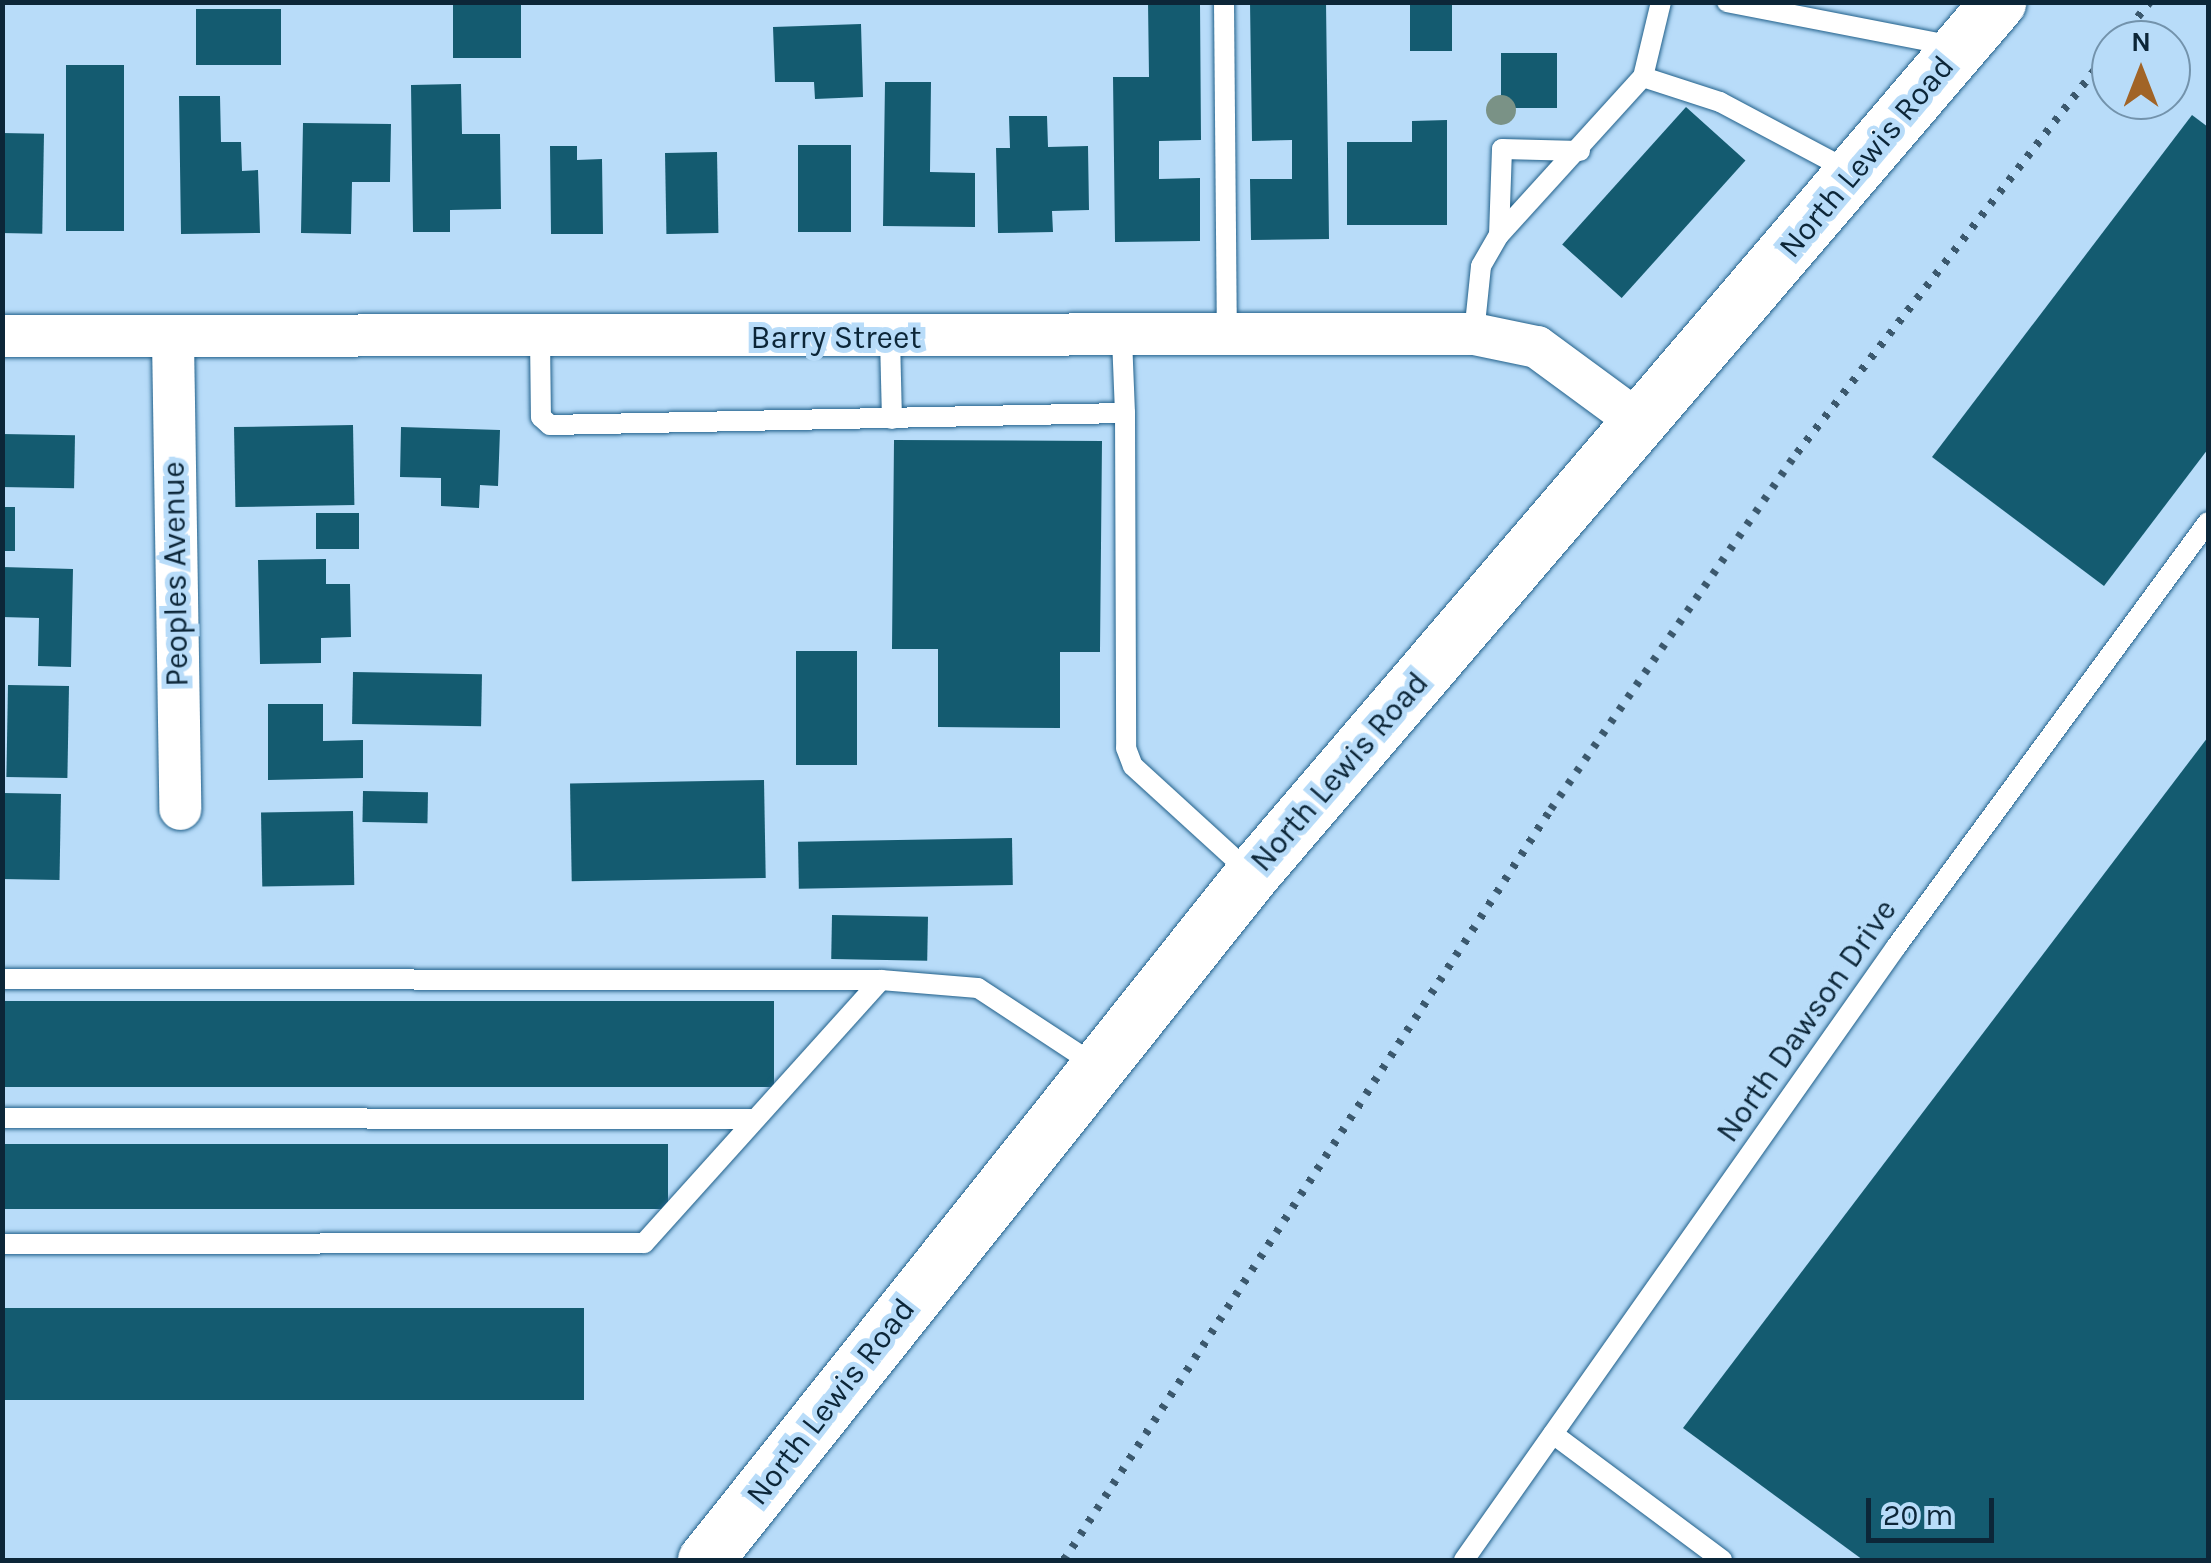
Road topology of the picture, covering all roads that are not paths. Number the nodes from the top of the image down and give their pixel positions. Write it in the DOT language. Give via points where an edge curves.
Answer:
graph roads {
  1 [pos="1224,2"];
  2 [pos="1661,2"];
  3 [pos="1727,2"];
  4 [pos="1998,2"];
  5 [pos="1960,48"];
  6 [pos="1643,77"];
  7 [pos="1580,151"];
  8 [pos="1852,173"];
  9 [pos="1498,235"];
  10 [pos="1474,334"];
  11 [pos="2,336"];
  12 [pos="1122,337"];
  13 [pos="1227,337"];
  14 [pos="173,338"];
  15 [pos="540,338"];
  16 [pos="890,338"];
  17 [pos="1125,413"];
  18 [pos="892,418"];
  19 [pos="1642,424"];
  20 [pos="2208,522"];
  21 [pos="180,808"];
  22 [pos="1252,874"];
  23 [pos="2,979"];
  24 [pos="880,980"];
  25 [pos="1100,1068"];
  26 [pos="2,1118"];
  27 [pos="755,1118"];
  28 [pos="2,1244"];
  29 [pos="1553,1434"];
  30 [pos="705,1560"];
  31 [pos="1464,1560"];
  32 [pos="1722,1560"];
  1 -- 13 [label="lane"];
  2 -- 6 [label="lane"];
  3 -- 5 [label="lane"];
  4 -- 5 [label="main road, North Lewis Road"];
  5 -- 8 [label="main road, North Lewis Road"];
  6 -- 7 [label="lane"];
  6 -- 8 [label="lane" via="1720,102"];
  7 -- 9 [label="lane"];
  7 -- 9 [label="lane" via="1502,149"];
  8 -- 19 [label="main road, North Lewis Road"];
  9 -- 10 [label="lane" via="1481,266"];
  10 -- 13 [label="street, Barry Street"];
  10 -- 19 [label="street, Barry Street" via="1537,347"];
  11 -- 14 [label="street, Barry Street"];
  12 -- 13 [label="street, Barry Street"];
  12 -- 16 [label="street, Barry Street"];
  12 -- 17 [label="lane"];
  14 -- 15 [label="street, Barry Street"];
  14 -- 21 [label="street, Peoples Avenue"];
  15 -- 16 [label="street, Barry Street"];
  15 -- 18 [label="lane" via="541,417 550,425"];
  16 -- 18 [label="lane"];
  17 -- 18 [label="lane"];
  17 -- 22 [label="lane" via="1126,748 1133,766"];
  19 -- 22 [label="main road, North Lewis Road"];
  20 -- 29 [label="lane, North Dawson Drive" via="1896,946"];
  22 -- 25 [label="main road, North Lewis Road"];
  23 -- 24 [label="lane"];
  24 -- 25 [label="lane" via="978,988"];
  24 -- 27 [label="lane"];
  25 -- 30 [label="main road, North Lewis Road"];
  26 -- 27 [label="lane"];
  27 -- 28 [label="lane" via="644,1243"];
  29 -- 31 [label="lane, North Dawson Drive"];
  29 -- 32 [label="lane"];
}
